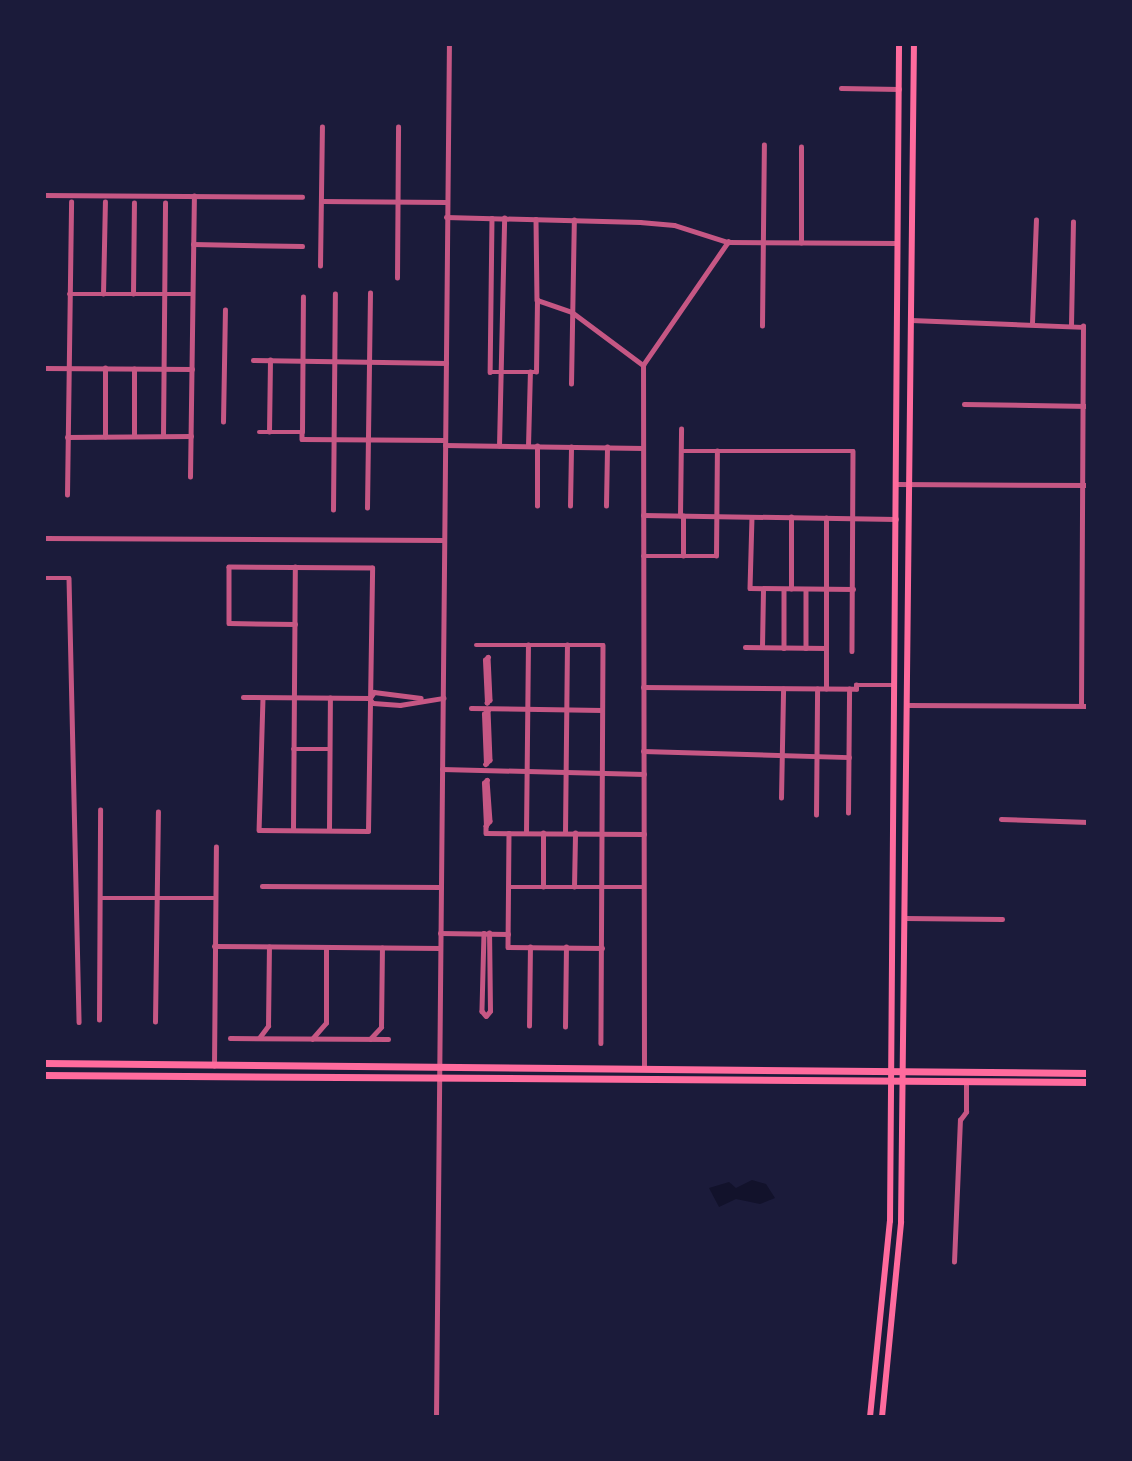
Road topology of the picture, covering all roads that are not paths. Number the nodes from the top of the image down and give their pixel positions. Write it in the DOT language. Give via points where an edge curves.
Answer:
graph roads {
  1 [pos="449,44"];
  2 [pos="899,44"];
  3 [pos="914,44"];
  4 [pos="841,88"];
  5 [pos="899,89"];
  6 [pos="322,127"];
  7 [pos="398,127"];
  8 [pos="764,145"];
  9 [pos="801,147"];
  10 [pos="44,195"];
  11 [pos="194,197"];
  12 [pos="302,197"];
  13 [pos="105,201"];
  14 [pos="321,201"];
  15 [pos="71,202"];
  16 [pos="398,202"];
  17 [pos="446,202"];
  18 [pos="134,203"];
  19 [pos="165,203"];
  20 [pos="446,217"];
  21 [pos="492,218"];
  22 [pos="503,218"];
  23 [pos="536,219"];
  24 [pos="574,220"];
  25 [pos="1036,220"];
  26 [pos="1073,222"];
  27 [pos="728,242"];
  28 [pos="762,243"];
  29 [pos="801,243"];
  30 [pos="897,243"];
  31 [pos="193,244"];
  32 [pos="302,246"];
  33 [pos="320,266"];
  34 [pos="397,278"];
  35 [pos="370,293"];
  36 [pos="69,294"];
  37 [pos="103,294"];
  38 [pos="132,294"];
  39 [pos="164,294"];
  40 [pos="192,294"];
  41 [pos="335,294"];
  42 [pos="303,297"];
  43 [pos="537,300"];
  44 [pos="225,310"];
  45 [pos="572,312"];
  46 [pos="911,320"];
  47 [pos="1032,323"];
  48 [pos="762,326"];
  49 [pos="1071,326"];
  50 [pos="1086,326"];
  51 [pos="253,360"];
  52 [pos="270,360"];
  53 [pos="303,360"];
  54 [pos="335,361"];
  55 [pos="369,361"];
  56 [pos="446,363"];
  57 [pos="643,365"];
  58 [pos="44,368"];
  59 [pos="68,368"];
  60 [pos="105,368"];
  61 [pos="134,369"];
  62 [pos="164,369"];
  63 [pos="191,369"];
  64 [pos="501,372"];
  65 [pos="530,372"];
  66 [pos="571,384"];
  67 [pos="964,404"];
  68 [pos="1085,406"];
  69 [pos="223,422"];
  70 [pos="681,429"];
  71 [pos="258,432"];
  72 [pos="268,432"];
  73 [pos="302,432"];
  74 [pos="134,436"];
  75 [pos="163,436"];
  76 [pos="191,436"];
  77 [pos="68,437"];
  78 [pos="105,437"];
  79 [pos="334,439"];
  80 [pos="368,439"];
  81 [pos="445,443"];
  82 [pos="499,446"];
  83 [pos="528,446"];
  84 [pos="537,446"];
  85 [pos="570,447"];
  86 [pos="607,447"];
  87 [pos="643,448"];
  88 [pos="681,451"];
  89 [pos="717,451"];
  90 [pos="190,477"];
  91 [pos="896,484"];
  92 [pos="909,484"];
  93 [pos="1085,485"];
  94 [pos="67,495"];
  95 [pos="537,506"];
  96 [pos="570,506"];
  97 [pos="606,506"];
  98 [pos="367,508"];
  99 [pos="333,510"];
  100 [pos="643,515"];
  101 [pos="682,516"];
  102 [pos="716,516"];
  103 [pos="752,517"];
  104 [pos="791,517"];
  105 [pos="826,518"];
  106 [pos="853,518"];
  107 [pos="896,519"];
  108 [pos="44,538"];
  109 [pos="443,540"];
  110 [pos="643,556"];
  111 [pos="683,556"];
  112 [pos="295,567"];
  113 [pos="44,578"];
  114 [pos="763,588"];
  115 [pos="784,589"];
  116 [pos="791,589"];
  117 [pos="806,589"];
  118 [pos="826,589"];
  119 [pos="853,589"];
  120 [pos="295,624"];
  121 [pos="476,645"];
  122 [pos="489,645"];
  123 [pos="528,645"];
  124 [pos="567,645"];
  125 [pos="745,647"];
  126 [pos="762,648"];
  127 [pos="784,648"];
  128 [pos="806,648"];
  129 [pos="826,648"];
  130 [pos="852,651"];
  131 [pos="894,685"];
  132 [pos="643,687"];
  133 [pos="783,689"];
  134 [pos="817,689"];
  135 [pos="826,689"];
  136 [pos="849,689"];
  137 [pos="243,697"];
  138 [pos="264,698"];
  139 [pos="294,698"];
  140 [pos="330,698"];
  141 [pos="369,698"];
  142 [pos="423,698"];
  143 [pos="443,698"];
  144 [pos="907,705"];
  145 [pos="1081,706"];
  146 [pos="1088,706"];
  147 [pos="487,707"];
  148 [pos="471,708"];
  149 [pos="528,709"];
  150 [pos="567,709"];
  151 [pos="602,710"];
  152 [pos="293,749"];
  153 [pos="330,749"];
  154 [pos="643,751"];
  155 [pos="782,756"];
  156 [pos="816,756"];
  157 [pos="849,757"];
  158 [pos="487,767"];
  159 [pos="442,769"];
  160 [pos="527,771"];
  161 [pos="566,772"];
  162 [pos="602,773"];
  163 [pos="643,774"];
  164 [pos="781,798"];
  165 [pos="100,810"];
  166 [pos="158,812"];
  167 [pos="848,813"];
  168 [pos="816,815"];
  169 [pos="1001,819"];
  170 [pos="1088,822"];
  171 [pos="293,830"];
  172 [pos="329,830"];
  173 [pos="509,833"];
  174 [pos="526,833"];
  175 [pos="543,833"];
  176 [pos="565,833"];
  177 [pos="575,833"];
  178 [pos="602,834"];
  179 [pos="643,834"];
  180 [pos="216,847"];
  181 [pos="261,886"];
  182 [pos="441,887"];
  183 [pos="509,887"];
  184 [pos="543,887"];
  185 [pos="574,887"];
  186 [pos="602,887"];
  187 [pos="643,887"];
  188 [pos="100,898"];
  189 [pos="158,898"];
  190 [pos="215,898"];
  191 [pos="905,918"];
  192 [pos="1002,919"];
  193 [pos="440,933"];
  194 [pos="486,933"];
  195 [pos="508,934"];
  196 [pos="215,946"];
  197 [pos="269,947"];
  198 [pos="530,947"];
  199 [pos="566,947"];
  200 [pos="326,948"];
  201 [pos="382,948"];
  202 [pos="440,948"];
  203 [pos="602,948"];
  204 [pos="486,950"];
  205 [pos="99,1020"];
  206 [pos="79,1022"];
  207 [pos="155,1022"];
  208 [pos="529,1026"];
  209 [pos="565,1027"];
  210 [pos="230,1038"];
  211 [pos="258,1038"];
  212 [pos="312,1039"];
  213 [pos="388,1039"];
  214 [pos="370,1040"];
  215 [pos="601,1043"];
  216 [pos="44,1063"];
  217 [pos="214,1067"];
  218 [pos="440,1068"];
  219 [pos="644,1070"];
  220 [pos="891,1072"];
  221 [pos="902,1072"];
  222 [pos="1088,1073"];
  223 [pos="44,1075"];
  224 [pos="440,1079"];
  225 [pos="890,1081"];
  226 [pos="902,1081"];
  227 [pos="967,1082"];
  228 [pos="1088,1082"];
  229 [pos="954,1262"];
  230 [pos="436,1417"];
  231 [pos="870,1417"];
  232 [pos="882,1417"];
  1 -- 17 [label="street"];
  2 -- 5 [label="main road"];
  3 -- 46 [label="main road"];
  4 -- 5 [label="street"];
  5 -- 30 [label="main road"];
  6 -- 14 [label="street"];
  7 -- 16 [label="street"];
  8 -- 28 [label="street"];
  9 -- 29 [label="street"];
  10 -- 11 [label="street"];
  11 -- 12 [label="street"];
  11 -- 31 [label="street"];
  13 -- 37 [label="street"];
  14 -- 16 [label="street"];
  14 -- 33 [label="street"];
  15 -- 36 [label="street"];
  16 -- 17 [label="street"];
  16 -- 34 [label="street"];
  17 -- 20 [label="street"];
  18 -- 38 [label="street"];
  19 -- 39 [label="street"];
  20 -- 21 [label="street"];
  20 -- 56 [label="street"];
  21 -- 22 [label="street"];
  21 -- 64 [label="street" via="490,372"];
  22 -- 23 [label="street"];
  22 -- 64 [label="street"];
  23 -- 24 [label="street"];
  23 -- 43 [label="street"];
  24 -- 27 [label="street" via="674,225"];
  24 -- 45 [label="street"];
  25 -- 47 [label="street"];
  26 -- 49 [label="street"];
  27 -- 28 [label="street"];
  27 -- 57 [label="street"];
  28 -- 29 [label="street"];
  28 -- 48 [label="street"];
  29 -- 30 [label="street"];
  30 -- 91 [label="main road"];
  31 -- 32 [label="street"];
  31 -- 40 [label="street"];
  35 -- 55 [label="street"];
  36 -- 37 [label="street"];
  36 -- 59 [label="street"];
  37 -- 38 [label="street"];
  38 -- 39 [label="street"];
  39 -- 40 [label="street"];
  39 -- 62 [label="street"];
  40 -- 63 [label="street"];
  41 -- 54 [label="street"];
  42 -- 53 [label="street"];
  43 -- 45 [label="street"];
  43 -- 65 [label="street" via="536,372"];
  44 -- 69 [label="street"];
  45 -- 57 [label="street"];
  45 -- 66 [label="street"];
  46 -- 47 [label="street"];
  46 -- 92 [label="main road"];
  47 -- 49 [label="street"];
  49 -- 50 [label="street"];
  50 -- 68 [label="street"];
  51 -- 52 [label="street"];
  52 -- 53 [label="street"];
  52 -- 72 [label="street"];
  53 -- 54 [label="street"];
  53 -- 73 [label="street"];
  54 -- 55 [label="street"];
  54 -- 79 [label="street"];
  55 -- 56 [label="street"];
  55 -- 80 [label="street"];
  56 -- 81 [label="street"];
  57 -- 87 [label="street"];
  58 -- 59 [label="street"];
  59 -- 60 [label="street"];
  59 -- 77 [label="street"];
  60 -- 61 [label="street"];
  60 -- 78 [label="street"];
  61 -- 62 [label="street"];
  61 -- 74 [label="street"];
  62 -- 63 [label="street"];
  62 -- 75 [label="street"];
  63 -- 76 [label="street"];
  64 -- 65 [label="street"];
  64 -- 82 [label="street"];
  65 -- 83 [label="street"];
  67 -- 68 [label="street"];
  68 -- 93 [label="street"];
  70 -- 88 [label="street"];
  71 -- 72 [label="street"];
  72 -- 73 [label="street"];
  73 -- 79 [label="street" via="302,439"];
  74 -- 75 [label="street"];
  74 -- 78 [label="street"];
  75 -- 76 [label="street"];
  76 -- 90 [label="street"];
  77 -- 78 [label="street"];
  77 -- 94 [label="street"];
  79 -- 80 [label="street"];
  79 -- 99 [label="street"];
  80 -- 81 [label="street"];
  80 -- 98 [label="street"];
  81 -- 82 [label="street"];
  81 -- 109 [label="street"];
  82 -- 83 [label="street"];
  83 -- 84 [label="street"];
  84 -- 85 [label="street"];
  84 -- 95 [label="street"];
  85 -- 86 [label="street"];
  85 -- 96 [label="street"];
  86 -- 87 [label="street"];
  86 -- 97 [label="street"];
  87 -- 100 [label="street"];
  88 -- 89 [label="street"];
  88 -- 101 [label="street"];
  89 -- 102 [label="street"];
  89 -- 106 [label="street" via="853,451"];
  91 -- 92 [label="street"];
  91 -- 107 [label="main road"];
  92 -- 93 [label="street"];
  92 -- 144 [label="main road"];
  93 -- 145 [label="street"];
  100 -- 101 [label="street"];
  100 -- 110 [label="street"];
  101 -- 102 [label="street"];
  101 -- 111 [label="street"];
  102 -- 103 [label="street"];
  102 -- 111 [label="street" via="716,556"];
  103 -- 104 [label="street"];
  103 -- 114 [label="street" via="750,589"];
  104 -- 105 [label="street"];
  104 -- 116 [label="street"];
  105 -- 106 [label="street"];
  105 -- 118 [label="street"];
  106 -- 107 [label="street"];
  106 -- 119 [label="street"];
  107 -- 131 [label="main road"];
  108 -- 109 [label="street"];
  109 -- 143 [label="street"];
  110 -- 111 [label="street"];
  110 -- 132 [label="street"];
  112 -- 120 [label="street"];
  112 -- 120 [label="street" via="229,567 229,623"];
  112 -- 141 [label="street" via="372,568"];
  113 -- 206 [label="street" via="69,578"];
  114 -- 115 [label="street"];
  114 -- 126 [label="street"];
  115 -- 116 [label="street"];
  115 -- 127 [label="street"];
  116 -- 117 [label="street"];
  117 -- 118 [label="street"];
  117 -- 128 [label="street"];
  118 -- 119 [label="street"];
  118 -- 129 [label="street"];
  119 -- 130 [label="street"];
  120 -- 139 [label="street"];
  121 -- 122 [label="street"];
  122 -- 123 [label="street"];
  122 -- 147 [label="street"];
  123 -- 124 [label="street"];
  123 -- 149 [label="street"];
  124 -- 150 [label="street"];
  124 -- 151 [label="street" via="603,645"];
  125 -- 126 [label="street"];
  126 -- 127 [label="street"];
  127 -- 128 [label="street"];
  128 -- 129 [label="street"];
  129 -- 135 [label="street"];
  131 -- 136 [label="street"];
  131 -- 220 [label="main road"];
  132 -- 133 [label="street"];
  132 -- 154 [label="street"];
  133 -- 134 [label="street"];
  133 -- 155 [label="street"];
  134 -- 135 [label="street"];
  134 -- 156 [label="street"];
  135 -- 136 [label="street"];
  136 -- 157 [label="street"];
  137 -- 138 [label="street"];
  138 -- 139 [label="street"];
  138 -- 171 [label="street" via="259,830"];
  139 -- 140 [label="street"];
  139 -- 152 [label="street"];
  140 -- 141 [label="street"];
  140 -- 153 [label="street"];
  141 -- 142 [label="street" via="374,692"];
  141 -- 142 [label="street" via="373,704 400,705"];
  141 -- 172 [label="street" via="368,831"];
  142 -- 143 [label="street"];
  143 -- 159 [label="street"];
  144 -- 145 [label="street"];
  144 -- 191 [label="main road"];
  145 -- 146 [label="street"];
  147 -- 148 [label="street"];
  147 -- 149 [label="street"];
  147 -- 158 [label="street"];
  149 -- 150 [label="street"];
  149 -- 160 [label="street"];
  150 -- 151 [label="street"];
  150 -- 161 [label="street"];
  151 -- 162 [label="street"];
  152 -- 153 [label="street"];
  152 -- 171 [label="street"];
  153 -- 172 [label="street"];
  154 -- 155 [label="street"];
  154 -- 163 [label="street"];
  155 -- 156 [label="street"];
  155 -- 164 [label="street"];
  156 -- 157 [label="street"];
  156 -- 168 [label="street"];
  157 -- 167 [label="street"];
  158 -- 159 [label="street"];
  158 -- 160 [label="street"];
  158 -- 173 [label="street" via="486,833"];
  159 -- 182 [label="street"];
  160 -- 161 [label="street"];
  160 -- 174 [label="street"];
  161 -- 162 [label="street"];
  161 -- 176 [label="street"];
  162 -- 163 [label="street"];
  162 -- 178 [label="street"];
  163 -- 179 [label="street"];
  165 -- 188 [label="street"];
  166 -- 189 [label="street"];
  169 -- 170 [label="street"];
  171 -- 172 [label="street"];
  173 -- 174 [label="street"];
  173 -- 183 [label="street"];
  174 -- 175 [label="street"];
  175 -- 176 [label="street"];
  175 -- 184 [label="street"];
  176 -- 177 [label="street"];
  177 -- 178 [label="street"];
  177 -- 185 [label="street"];
  178 -- 179 [label="street"];
  178 -- 186 [label="street"];
  179 -- 187 [label="street"];
  180 -- 190 [label="street"];
  181 -- 182 [label="street"];
  182 -- 193 [label="street"];
  183 -- 184 [label="street"];
  183 -- 195 [label="street"];
  184 -- 185 [label="street"];
  185 -- 186 [label="street"];
  186 -- 187 [label="street"];
  186 -- 203 [label="street"];
  187 -- 219 [label="street"];
  188 -- 189 [label="street"];
  188 -- 205 [label="street"];
  189 -- 190 [label="street"];
  189 -- 207 [label="street"];
  190 -- 196 [label="street"];
  191 -- 192 [label="street"];
  191 -- 221 [label="main road"];
  193 -- 194 [label="street"];
  193 -- 202 [label="street"];
  194 -- 195 [label="street"];
  194 -- 204 [label="street"];
  195 -- 198 [label="street" via="508,947"];
  196 -- 197 [label="street"];
  196 -- 217 [label="street"];
  197 -- 200 [label="street"];
  197 -- 211 [label="street" via="268,1026"];
  198 -- 199 [label="street"];
  198 -- 208 [label="street"];
  199 -- 203 [label="street"];
  199 -- 209 [label="street"];
  200 -- 201 [label="street"];
  200 -- 212 [label="street" via="326,1023"];
  201 -- 202 [label="street"];
  201 -- 214 [label="street" via="380,1027"];
  202 -- 218 [label="street"];
  203 -- 215 [label="street"];
  204 -- 204 [label="street" via="482,1011 486,1016 490,1011"];
  210 -- 211 [label="street"];
  211 -- 212 [label="street"];
  212 -- 214 [label="street"];
  213 -- 214 [label="street"];
  216 -- 217 [label="main road"];
  217 -- 218 [label="main road"];
  218 -- 219 [label="main road"];
  218 -- 224 [label="street"];
  219 -- 220 [label="main road"];
  220 -- 221 [label="main road"];
  220 -- 225 [label="main road"];
  221 -- 222 [label="main road"];
  221 -- 226 [label="main road"];
  223 -- 224 [label="main road"];
  224 -- 225 [label="main road"];
  224 -- 230 [label="street"];
  225 -- 226 [label="main road"];
  225 -- 231 [label="main road" via="888,1259"];
  226 -- 227 [label="main road"];
  226 -- 232 [label="main road" via="900,1260"];
  227 -- 228 [label="main road"];
  227 -- 229 [label="street" via="966,1112 960,1120"];
}
